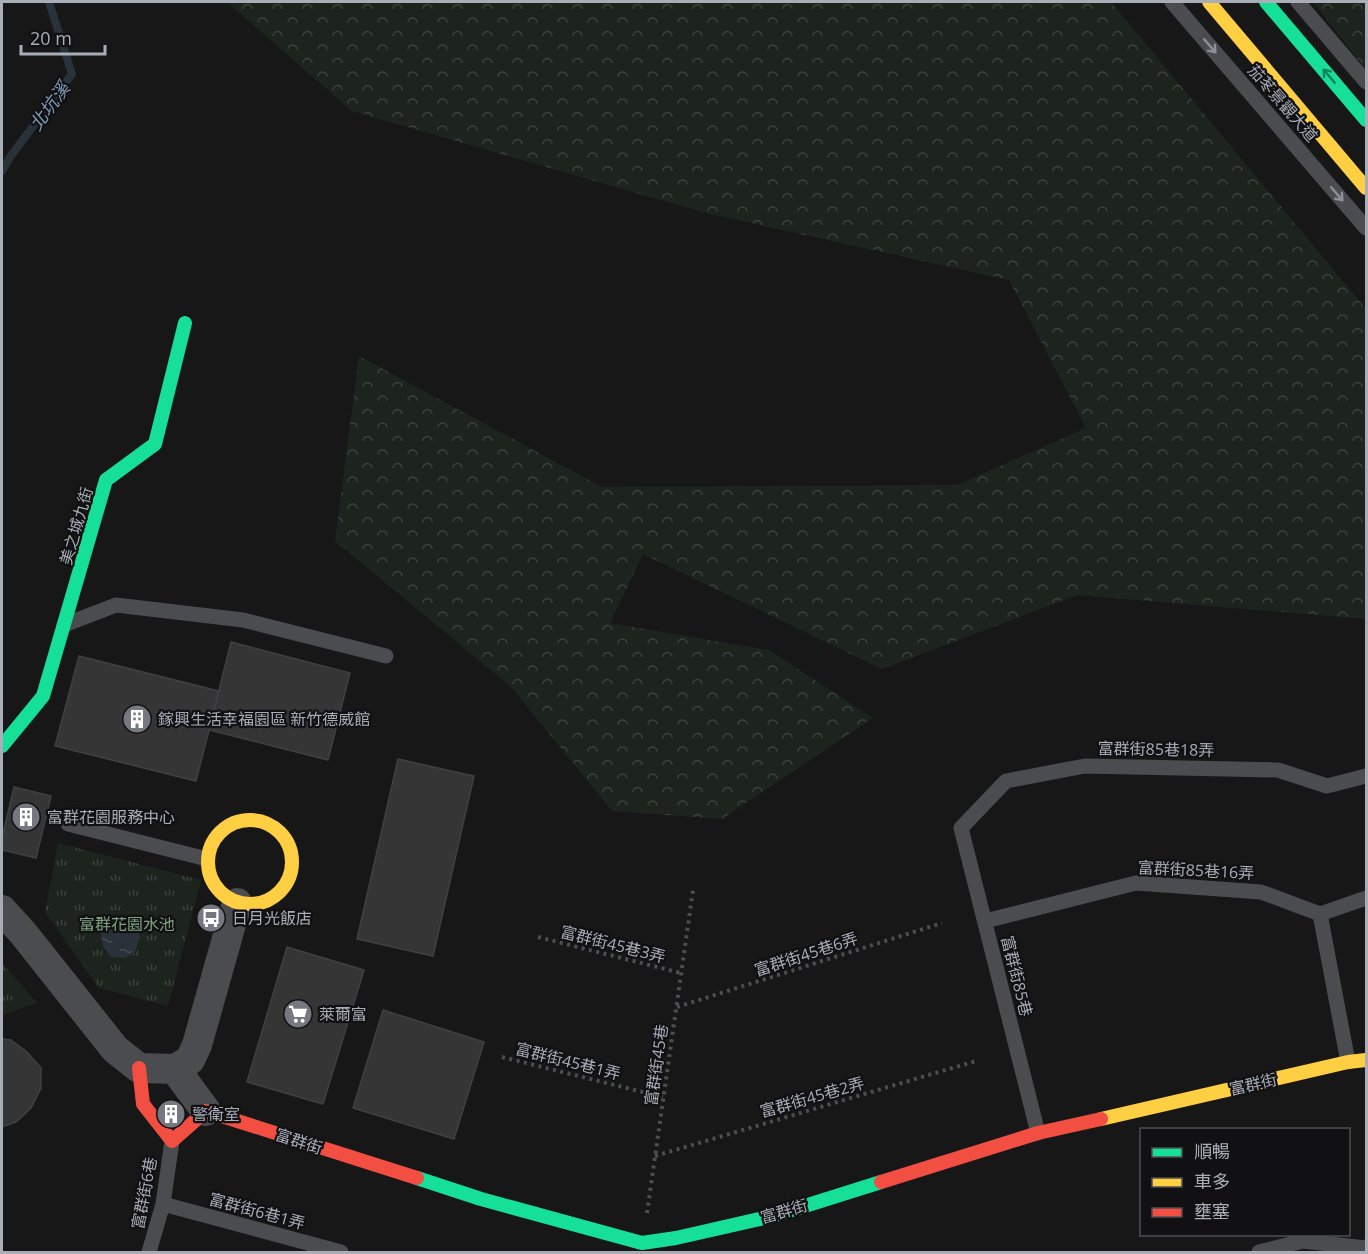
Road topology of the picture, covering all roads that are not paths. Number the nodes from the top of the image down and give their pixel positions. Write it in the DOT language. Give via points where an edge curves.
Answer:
graph roads {
  1 [pos="1172,2"];
  2 [pos="1209,2"];
  3 [pos="1266,2"];
  4 [pos="1298,2"];
  5 [pos="1366,82"];
  6 [pos="1366,120"];
  7 [pos="1366,188"];
  8 [pos="1366,228"];
  9 [pos="185,323"];
  10 [pos="64,625"];
  11 [pos="386,656"];
  12 [pos="2,746"];
  13 [pos="1366,776"];
  14 [pos="68,824"];
  15 [pos="961,828"];
  16 [pos="207,858"];
  17 [pos="1366,898"];
  18 [pos="237,903"];
  19 [pos="2,910"];
  20 [pos="1320,914"];
  21 [pos="985,921"];
  22 [pos="1366,1060"];
  23 [pos="1348,1062"];
  24 [pos="139,1068"];
  25 [pos="175,1069"];
  26 [pos="206,1111"];
  27 [pos="1038,1133"];
  28 [pos="172,1141"];
  29 [pos="163,1204"];
  30 [pos="678,1245"];
  31 [pos="1366,1248"];
  32 [pos="149,1252"];
  33 [pos="341,1252"];
  34 [pos="1259,1252"];
  1 -- 8 [label="lane, 茄苳景觀大道, one-way"];
  2 -- 7 [label="street, 茄苳景觀大道"];
  6 -- 3 [label="street, one-way"];
  4 -- 5 [label="lane"];
  9 -- 10 [label="street, 美之城九街" via="155,444 106,480"];
  10 -- 11 [label="lane" via="116,605 243,620"];
  10 -- 12 [label="street, 美之城九街" via="43,696"];
  13 -- 15 [label="lane, 富群街85巷18弄" via="1327,786 1278,770 1085,766 1006,781"];
  14 -- 16 [label="lane"];
  15 -- 21 [label="lane, 富群街85巷"];
  16 -- 18 [label="street" via="214,886"];
  16 -- 18 [label="street" via="219,833 244,820 272,825 282,835 293,859 286,886 264,903"];
  17 -- 20 [label="lane"];
  18 -- 25 [label="street" via="197,1045 190,1060"];
  19 -- 24 [label="street" via="115,1049"];
  20 -- 21 [label="lane, 富群街85巷16弄" via="1261,892 1136,883"];
  20 -- 23 [label="lane"];
  21 -- 27 [label="lane, 富群街85巷"];
  22 -- 23 [label="street, 富群街"];
  23 -- 27 [label="street, 富群街"];
  24 -- 25 [label="street"];
  24 -- 28 [label="street" via="143,1104"];
  25 -- 26 [label="street"];
  26 -- 28 [label="street"];
  26 -- 30 [label="street, 富群街" via="481,1200 642,1243"];
  27 -- 30 [label="street, 富群街"];
  28 -- 29 [label="lane, 富群街6巷"];
  29 -- 32 [label="lane, 富群街6巷"];
  29 -- 33 [label="lane, 富群街6巷1弄"];
  31 -- 34 [label="lane" via="1302,1241"];
}
